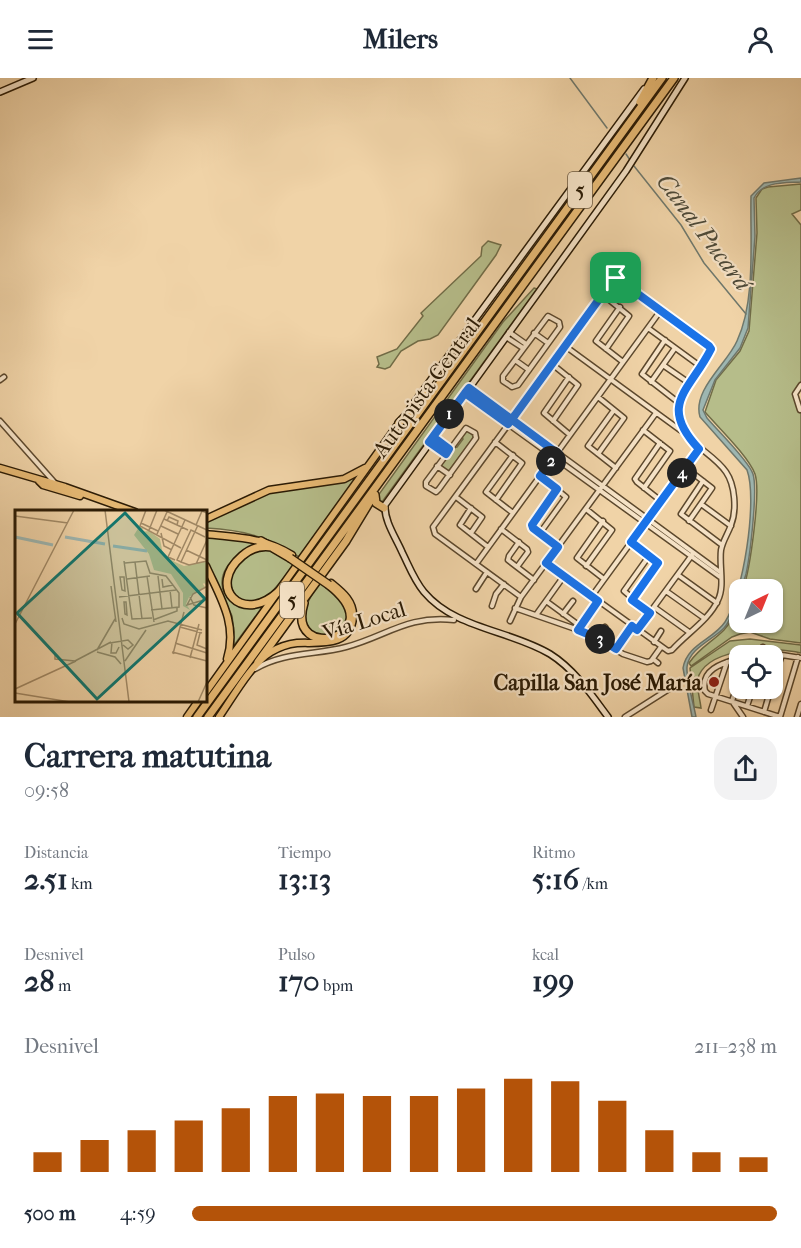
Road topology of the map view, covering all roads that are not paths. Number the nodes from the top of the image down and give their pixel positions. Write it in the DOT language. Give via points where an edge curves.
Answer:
graph roads {
  1 [pos="33,78"];
  2 [pos="653,78"];
  3 [pos="662,78"];
  4 [pos="674,78"];
  5 [pos="686,78"];
  6 [pos="0,92"];
  7 [pos="625,128"];
  8 [pos="619,268"];
  9 [pos="616,278"];
  10 [pos="602,294"];
  11 [pos="620,307"];
  12 [pos="661,310"];
  13 [pos="648,328"];
  14 [pos="534,333"];
  15 [pos="507,334"];
  16 [pos="665,340"];
  17 [pos="548,343"];
  18 [pos="524,346"];
  19 [pos="565,346"];
  20 [pos="675,348"];
  21 [pos="606,349"];
  22 [pos="514,360"];
  23 [pos="455,362"];
  24 [pos="623,362"];
  25 [pos="552,364"];
  26 [pos="663,365"];
  27 [pos="700,366"];
  28 [pos="529,370"];
  29 [pos="569,377"];
  30 [pos="610,379"];
  31 [pos="651,382"];
  32 [pos="689,383"];
  33 [pos="801,385"];
  34 [pos="467,390"];
  35 [pos="598,397"];
  36 [pos="680,403"];
  37 [pos="614,410"];
  38 [pos="800,410"];
  39 [pos="656,412"];
  40 [pos="512,419"];
  41 [pos="0,421"];
  42 [pos="552,421"];
  43 [pos="399,423"];
  44 [pos="508,424"];
  45 [pos="643,430"];
  46 [pos="685,432"];
  47 [pos="570,435"];
  48 [pos="431,440"];
  49 [pos="495,442"];
  50 [pos="660,443"];
  51 [pos="699,449"];
  52 [pos="448,451"];
  53 [pos="598,454"];
  54 [pos="513,455"];
  55 [pos="555,455"];
  56 [pos="370,464"];
  57 [pos="437,466"];
  58 [pos="0,468"];
  59 [pos="616,468"];
  60 [pos="686,468"];
  61 [pos="450,475"];
  62 [pos="540,476"];
  63 [pos="39,481"];
  64 [pos="703,481"];
  65 [pos="55,484"];
  66 [pos="377,484"];
  67 [pos="601,488"];
  68 [pos="644,488"];
  69 [pos="557,489"];
  70 [pos="455,496"];
  71 [pos="496,500"];
  72 [pos="661,501"];
  73 [pos="701,504"];
  74 [pos="384,508"];
  75 [pos="471,508"];
  76 [pos="586,509"];
  77 [pos="126,510"];
  78 [pos="127,510"];
  79 [pos="513,513"];
  80 [pos="207,519"];
  81 [pos="647,521"];
  82 [pos="689,521"];
  83 [pos="603,522"];
  84 [pos="731,526"];
  85 [pos="501,530"];
  86 [pos="471,533"];
  87 [pos="540,533"];
  88 [pos="207,534"];
  89 [pos="261,541"];
  90 [pos="519,542"];
  91 [pos="631,542"];
  92 [pos="722,545"];
  93 [pos="272,547"];
  94 [pos="488,547"];
  95 [pos="558,547"];
  96 [pos="692,554"];
  97 [pos="291,556"];
  98 [pos="649,556"];
  99 [pos="546,563"];
  100 [pos="476,564"];
  101 [pos="586,566"];
  102 [pos="517,567"];
  103 [pos="207,568"];
  104 [pos="487,572"];
  105 [pos="721,572"];
  106 [pos="678,575"];
  107 [pos="564,576"];
  108 [pos="721,578"];
  109 [pos="604,579"];
  110 [pos="534,580"];
  111 [pos="329,584"];
  112 [pos="504,584"];
  113 [pos="476,589"];
  114 [pos="666,591"];
  115 [pos="278,592"];
  116 [pos="306,596"];
  117 [pos="592,596"];
  118 [pos="521,597"];
  119 [pos="632,600"];
  120 [pos="546,601"];
  121 [pos="573,601"];
  122 [pos="598,601"];
  123 [pos="717,603"];
  124 [pos="492,606"];
  125 [pos="654,607"];
  126 [pos="515,608"];
  127 [pos="443,609"];
  128 [pos="650,613"];
  129 [pos="563,614"];
  130 [pos="536,615"];
  131 [pos="704,618"];
  132 [pos="435,619"];
  133 [pos="454,620"];
  134 [pos="510,621"];
  135 [pos="632,626"];
  136 [pos="605,627"];
  137 [pos="579,628"];
  138 [pos="637,630"];
  139 [pos="661,631"];
  140 [pos="689,632"];
  141 [pos="597,638"];
  142 [pos="654,642"];
  143 [pos="661,647"];
  144 [pos="616,649"];
  145 [pos="783,655"];
  146 [pos="800,657"];
  147 [pos="653,659"];
  148 [pos="258,662"];
  149 [pos="727,662"];
  150 [pos="658,663"];
  151 [pos="225,665"];
  152 [pos="252,671"];
  153 [pos="669,689"];
  154 [pos="207,691"];
  155 [pos="716,696"];
  156 [pos="749,699"];
  157 [pos="768,699"];
  158 [pos="732,701"];
  159 [pos="198,702"];
  160 [pos="801,704"];
  161 [pos="747,706"];
  162 [pos="711,710"];
  163 [pos="764,712"];
  164 [pos="187,717"];
  165 [pos="197,717"];
  166 [pos="208,717"];
  167 [pos="219,717"];
  168 [pos="608,717"];
  169 [pos="625,717"];
  170 [pos="742,717"];
  171 [pos="780,717"];
  172 [pos="797,717"];
  1 -- 6 [label="street"];
  2 -- 7 [label="highway"];
  2 -- 43 [label="street"];
  3 -- 7 [label="highway, Autopista Central / 5"];
  4 -- 66 [label="highway, Autopista Central / 5"];
  5 -- 15 [label="street" via="630,166"];
  7 -- 23 [label="highway, Autopista Central / 5"];
  8 -- 9 [label="street"];
  9 -- 10 [label="street"];
  9 -- 12 [label="street"];
  10 -- 11 [label="street"];
  10 -- 19 [label="street"];
  11 -- 21 [label="street" via="629,317"];
  11 -- 21 [label="street" via="596,340"];
  12 -- 13 [label="street"];
  12 -- 27 [label="street" via="711,348"];
  13 -- 16 [label="street"];
  13 -- 24 [label="street"];
  14 -- 17 [label="street"];
  14 -- 17 [label="street" via="551,316 560,326"];
  14 -- 18 [label="street"];
  15 -- 18 [label="street"];
  15 -- 34 [label="street"];
  16 -- 20 [label="street"];
  16 -- 31 [label="street" via="642,373"];
  17 -- 28 [label="street"];
  18 -- 22 [label="street"];
  19 -- 25 [label="street"];
  19 -- 30 [label="street"];
  20 -- 26 [label="street"];
  20 -- 27 [label="street"];
  21 -- 24 [label="street"];
  22 -- 28 [label="street"];
  22 -- 28 [label="street" via="502,376 504,382 516,387"];
  23 -- 43 [label="highway"];
  23 -- 165 [label="highway, Autopista Central / 5"];
  24 -- 30 [label="street"];
  25 -- 29 [label="street"];
  25 -- 40 [label="street"];
  26 -- 31 [label="street"];
  26 -- 32 [label="street"];
  27 -- 32 [label="street"];
  29 -- 42 [label="street" via="544,412"];
  29 -- 42 [label="street" via="578,386"];
  30 -- 35 [label="street"];
  30 -- 39 [label="street"];
  31 -- 36 [label="street"];
  32 -- 36 [label="street"];
  33 -- 38 [label="street" via="795,394"];
  34 -- 40 [label="street"];
  34 -- 44 [label="street"];
  34 -- 48 [label="street"];
  35 -- 37 [label="street"];
  35 -- 47 [label="street"];
  36 -- 46 [label="street" via="679,415"];
  37 -- 53 [label="street" via="623,420"];
  37 -- 53 [label="street" via="588,446"];
  39 -- 45 [label="street"];
  39 -- 46 [label="street"];
  40 -- 44 [label="street"];
  40 -- 55 [label="street"];
  41 -- 65 [label="street"];
  42 -- 47 [label="street"];
  43 -- 56 [label="main road"];
  44 -- 49 [label="street"];
  44 -- 55 [label="street"];
  45 -- 50 [label="street"];
  45 -- 59 [label="street"];
  46 -- 51 [label="street"];
  47 -- 55 [label="street"];
  48 -- 52 [label="street"];
  48 -- 74 [label="street"];
  49 -- 54 [label="street"];
  49 -- 70 [label="street"];
  50 -- 68 [label="street" via="636,478"];
  50 -- 68 [label="street" via="670,452"];
  51 -- 60 [label="street"];
  51 -- 84 [label="street" via="723,467 730,480 734,512"];
  52 -- 57 [label="street"];
  52 -- 61 [label="street" via="465,429 476,434"];
  53 -- 59 [label="street"];
  54 -- 71 [label="street" via="522,464"];
  54 -- 71 [label="street" via="487,491"];
  55 -- 62 [label="street"];
  55 -- 67 [label="street"];
  56 -- 80 [label="main road" via="346,478 269,490"];
  56 -- 115 [label="main road"];
  57 -- 61 [label="street"];
  57 -- 61 [label="street" via="426,482 427,487 437,491"];
  58 -- 63 [label="main road"];
  59 -- 67 [label="street"];
  60 -- 64 [label="street"];
  60 -- 72 [label="street"];
  62 -- 69 [label="street"];
  62 -- 79 [label="street"];
  63 -- 65 [label="main road"];
  63 -- 77 [label="main road"];
  64 -- 73 [label="street" via="712,488"];
  64 -- 82 [label="street" via="681,513"];
  65 -- 78 [label="main road"];
  66 -- 74 [label="highway" via="375,501"];
  66 -- 116 [label="highway" via="358,523"];
  66 -- 166 [label="highway, Autopista Central / 5"];
  67 -- 76 [label="street"];
  67 -- 81 [label="street"];
  68 -- 72 [label="street"];
  69 -- 87 [label="street" via="532,523"];
  69 -- 87 [label="street" via="566,497"];
  70 -- 75 [label="street"];
  70 -- 100 [label="street" via="433,530"];
  71 -- 79 [label="street"];
  72 -- 81 [label="street"];
  73 -- 82 [label="street"];
  73 -- 84 [label="street"];
  74 -- 127 [label="street" via="416,581"];
  75 -- 86 [label="street" via="482,517"];
  75 -- 86 [label="street" via="460,525"];
  76 -- 83 [label="street"];
  76 -- 95 [label="street"];
  79 -- 85 [label="street"];
  81 -- 91 [label="street"];
  81 -- 96 [label="street"];
  82 -- 92 [label="street"];
  83 -- 101 [label="street" via="577,558"];
  83 -- 101 [label="street" via="611,531"];
  84 -- 92 [label="street"];
  85 -- 90 [label="street"];
  85 -- 94 [label="street"];
  86 -- 94 [label="street"];
  87 -- 95 [label="street"];
  88 -- 89 [label="main road"];
  89 -- 93 [label="highway"];
  89 -- 97 [label="main road"];
  90 -- 102 [label="street" via="508,558"];
  90 -- 102 [label="street" via="528,551"];
  91 -- 98 [label="street"];
  91 -- 109 [label="street"];
  92 -- 105 [label="street"];
  93 -- 97 [label="highway"];
  93 -- 115 [label="highway" via="256,547 244,555 231,568 227,583 233,598 247,605 264,602"];
  94 -- 100 [label="street"];
  95 -- 99 [label="street"];
  96 -- 105 [label="street"];
  96 -- 106 [label="street"];
  96 -- 108 [label="street"];
  97 -- 111 [label="highway, bridge"];
  98 -- 119 [label="street" via="625,588 625,594"];
  98 -- 119 [label="street" via="658,563"];
  99 -- 107 [label="street"];
  99 -- 110 [label="street"];
  100 -- 104 [label="street"];
  101 -- 109 [label="street"];
  102 -- 110 [label="street"];
  103 -- 151 [label="main road" via="230,623 231,641"];
  104 -- 112 [label="street"];
  104 -- 113 [label="street"];
  105 -- 108 [label="street"];
  106 -- 114 [label="street"];
  106 -- 123 [label="street"];
  107 -- 117 [label="street"];
  107 -- 120 [label="street"];
  108 -- 123 [label="street"];
  109 -- 117 [label="street"];
  110 -- 118 [label="street"];
  111 -- 116 [label="highway" via="350,612 347,627 336,637 319,639 307,630 301,615"];
  111 -- 148 [label="main road" via="346,596 352,609 352,624 345,635 327,643 284,646"];
  112 -- 118 [label="street"];
  112 -- 124 [label="street"];
  114 -- 125 [label="street"];
  114 -- 131 [label="street"];
  115 -- 151 [label="main road"];
  116 -- 148 [label="highway"];
  117 -- 122 [label="street"];
  118 -- 126 [label="street"];
  119 -- 128 [label="street"];
  120 -- 129 [label="street"];
  120 -- 130 [label="street"];
  121 -- 129 [label="street"];
  122 -- 135 [label="street"];
  122 -- 137 [label="street"];
  123 -- 131 [label="street"];
  125 -- 128 [label="street"];
  125 -- 140 [label="street"];
  126 -- 130 [label="street"];
  126 -- 134 [label="street"];
  127 -- 132 [label="street"];
  127 -- 168 [label="street" via="553,656 576,676"];
  128 -- 138 [label="street"];
  129 -- 137 [label="street"];
  130 -- 137 [label="street"];
  131 -- 140 [label="street"];
  132 -- 133 [label="street, Vía Local"];
  132 -- 152 [label="street, Vía Local" via="408,623 346,647 279,658"];
  135 -- 138 [label="street"];
  135 -- 144 [label="street"];
  136 -- 141 [label="street"];
  137 -- 141 [label="street"];
  138 -- 142 [label="street"];
  139 -- 142 [label="street"];
  140 -- 143 [label="street" via="669,651"];
  141 -- 144 [label="street"];
  142 -- 143 [label="street"];
  143 -- 147 [label="street"];
  144 -- 147 [label="street" via="647,662"];
  145 -- 146 [label="street"];
  146 -- 171 [label="street"];
  147 -- 150 [label="street"];
  148 -- 152 [label="main road"];
  149 -- 155 [label="street"];
  149 -- 155 [label="street" via="716,666 704,684 705,691"];
  151 -- 154 [label="main road"];
  152 -- 167 [label="main road"];
  153 -- 169 [label="street"];
  155 -- 158 [label="street"];
  155 -- 162 [label="street"];
  156 -- 161 [label="street"];
  157 -- 163 [label="street"];
  158 -- 161 [label="street"];
  158 -- 170 [label="street"];
  159 -- 164 [label="main road"];
  160 -- 172 [label="street"];
  161 -- 163 [label="street"];
  163 -- 171 [label="street"];
}
